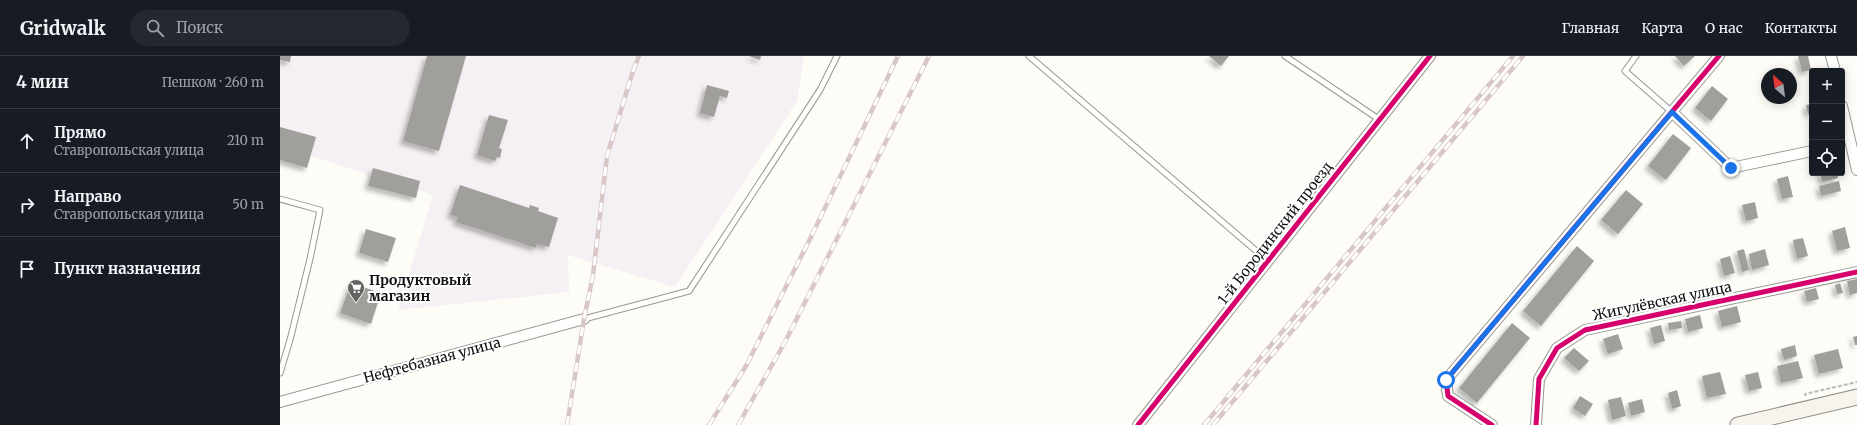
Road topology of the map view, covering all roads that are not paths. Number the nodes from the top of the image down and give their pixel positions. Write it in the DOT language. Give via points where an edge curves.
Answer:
graph roads {
  1 [pos="837,56"];
  2 [pos="1029,56"];
  3 [pos="1285,56"];
  4 [pos="1430,56"];
  5 [pos="1636,56"];
  6 [pos="1719,56"];
  7 [pos="1831,56"];
  8 [pos="1834,68"];
  9 [pos="1672,112"];
  10 [pos="1380,120"];
  11 [pos="1845,120"];
  12 [pos="1850,144"];
  13 [pos="1809,153"];
  14 [pos="1857,170"];
  15 [pos="280,199"];
  16 [pos="1268,261"];
  17 [pos="1857,272"];
  18 [pos="584,319"];
  19 [pos="280,373"];
  20 [pos="1857,397"];
  21 [pos="280,402"];
  22 [pos="1138,425"];
  23 [pos="1492,425"];
  24 [pos="1536,425"];
  25 [pos="1738,425"];
  1 -- 18 [label="lane" via="820,90 689,291"];
  2 -- 16 [label="lane"];
  3 -- 10 [label="lane"];
  4 -- 10 [label="street, 1-й Бородинский проезд"];
  5 -- 9 [label="lane" via="1625,72"];
  6 -- 9 [label="street"];
  7 -- 8 [label="street"];
  9 -- 13 [label="street" via="1731,168"];
  9 -- 23 [label="street" via="1446,380 1448,396"];
  10 -- 16 [label="street, 1-й Бородинский проезд"];
  11 -- 12 [label="street"];
  12 -- 14 [label="street"];
  15 -- 19 [label="lane" via="320,210"];
  16 -- 22 [label="street, 1-й Бородинский проезд"];
  17 -- 24 [label="street, Жигулёвская улица" via="1585,330 1557,348 1539,379"];
  18 -- 21 [label="street, Нефтебазная улица"];
  20 -- 25 [label="street"];
}
